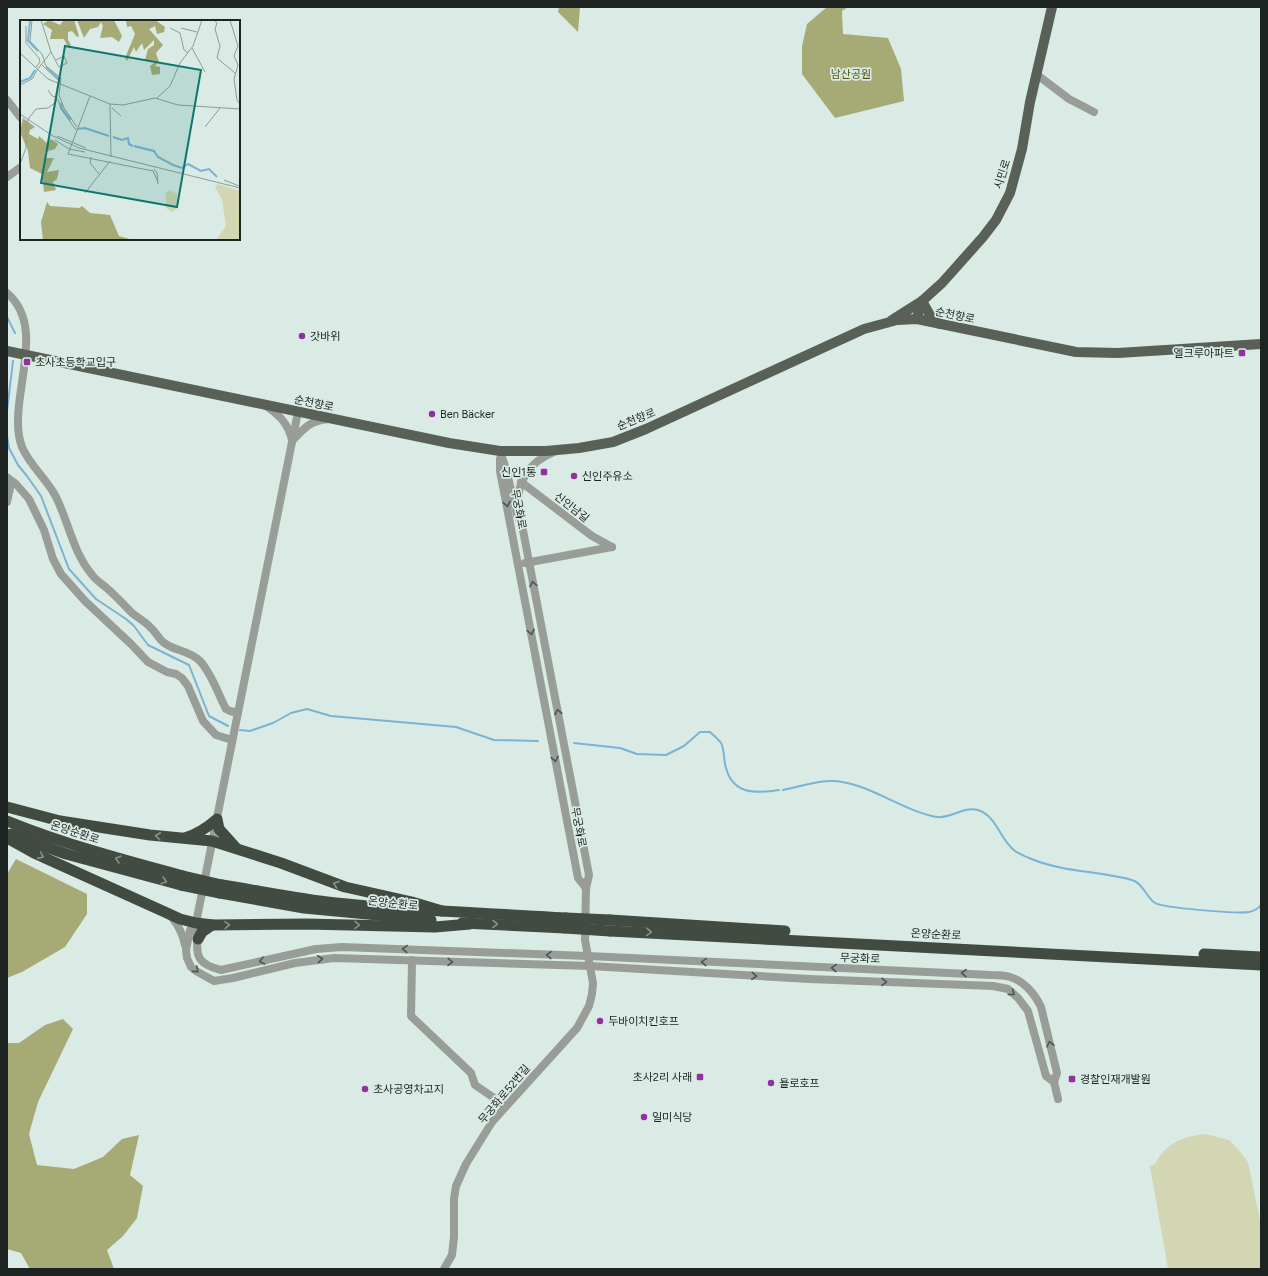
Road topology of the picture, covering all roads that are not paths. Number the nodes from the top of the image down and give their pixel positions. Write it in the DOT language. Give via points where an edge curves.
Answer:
graph roads {
  1 [pos="1052,7"];
  2 [pos="1036,74"];
  3 [pos="7,100"];
  4 [pos="1094,112"];
  5 [pos="20,117"];
  6 [pos="20,168"];
  7 [pos="7,177"];
  8 [pos="7,293"];
  9 [pos="922,301"];
  10 [pos="917,319"];
  11 [pos="886,322"];
  12 [pos="941,325"];
  13 [pos="1261,344"];
  14 [pos="7,351"];
  15 [pos="26,355"];
  16 [pos="265,405"];
  17 [pos="298,412"];
  18 [pos="332,419"];
  19 [pos="292,440"];
  20 [pos="559,450"];
  21 [pos="500,451"];
  22 [pos="8,477"];
  23 [pos="521,482"];
  24 [pos="7,502"];
  25 [pos="522,525"];
  26 [pos="529,563"];
  27 [pos="518,565"];
  28 [pos="238,713"];
  29 [pos="232,740"];
  30 [pos="7,807"];
  31 [pos="216,819"];
  32 [pos="7,821"];
  33 [pos="7,832"];
  34 [pos="7,838"];
  35 [pos="182,838"];
  36 [pos="212,842"];
  37 [pos="238,850"];
  38 [pos="182,880"];
  39 [pos="586,888"];
  40 [pos="221,889"];
  41 [pos="442,911"];
  42 [pos="167,913"];
  43 [pos="196,923"];
  44 [pos="565,923"];
  45 [pos="212,924"];
  46 [pos="470,924"];
  47 [pos="610,926"];
  48 [pos="198,939"];
  49 [pos="186,950"];
  50 [pos="588,956"];
  51 [pos="1261,956"];
  52 [pos="412,960"];
  53 [pos="1261,965"];
  54 [pos="590,966"];
  55 [pos="1054,1082"];
  56 [pos="1058,1099"];
  57 [pos="506,1106"];
  58 [pos="444,1269"];
  1 -- 2 [label="main road, 시민로"];
  2 -- 4 [label="street" via="1069,99"];
  2 -- 9 [label="main road, 시민로" via="1017,171 996,220 942,283"];
  3 -- 5 [label="street"];
  6 -- 7 [label="street"];
  8 -- 15 [label="street" via="18,308 24,323"];
  9 -- 10 [label="main road"];
  9 -- 11 [label="main road, 시민로"];
  9 -- 12 [label="main road" via="931,317"];
  10 -- 11 [label="main road, 순천향로"];
  10 -- 12 [label="main road, 순천향로"];
  11 -- 20 [label="main road, 순천향로" via="613,442"];
  12 -- 13 [label="main road, 순천향로" via="1076,352 1118,353"];
  14 -- 15 [label="main road, 순천향로"];
  15 -- 16 [label="main road, 순천향로"];
  15 -- 28 [label="street" via="19,409 19,434 28,459 56,496 81,561 94,577 163,641 200,662 208,672 226,708"];
  16 -- 17 [label="main road, 순천향로"];
  16 -- 19 [label="street" via="286,424"];
  17 -- 18 [label="main road, 순천향로"];
  17 -- 19 [label="street"];
  18 -- 19 [label="street" via="316,421 306,426"];
  18 -- 21 [label="main road, 순천향로"];
  19 -- 28 [label="street"];
  20 -- 21 [label="main road, 순천향로"];
  20 -- 23 [label="street" via="532,465"];
  21 -- 25 [label="street, 무궁화로"];
  21 -- 27 [label="street, 무궁화로, one-way" via="500,471"];
  22 -- 24 [label="street" via="10,489"];
  22 -- 29 [label="street" via="29,499 61,574 148,662 182,678 203,721 216,735"];
  23 -- 25 [label="street" via="518,501"];
  23 -- 26 [label="street, 신인남길" via="592,536 612,547"];
  25 -- 26 [label="street, 무궁화로"];
  26 -- 27 [label="street"];
  39 -- 26 [label="street, 무궁화로, one-way" via="589,875"];
  27 -- 39 [label="street, 무궁화로, one-way" via="578,878"];
  28 -- 29 [label="street"];
  29 -- 31 [label="street"];
  35 -- 30 [label="highway, one-way" via="60,821"];
  31 -- 35 [label="highway" via="206,829"];
  31 -- 36 [label="street"];
  31 -- 37 [label="highway" via="226,839"];
  38 -- 32 [label="highway, 온양순환로, one-way"];
  33 -- 38 [label="highway, 온양순환로, one-way" via="66,854"];
  34 -- 42 [label="highway, one-way" via="34,853"];
  35 -- 36 [label="highway"];
  36 -- 37 [label="highway"];
  36 -- 43 [label="street"];
  41 -- 37 [label="highway, one-way" via="345,887"];
  38 -- 40 [label="highway, bridge"];
  39 -- 50 [label="street, 무궁화로" via="585,940"];
  40 -- 41 [label="highway, 온양순환로" via="336,903"];
  40 -- 46 [label="highway, 온양순환로" via="330,911"];
  41 -- 44 [label="highway, 온양순환로"];
  42 -- 43 [label="highway"];
  42 -- 49 [label="street" via="184,936"];
  43 -- 45 [label="highway"];
  43 -- 48 [label="street"];
  43 -- 49 [label="street" via="190,930"];
  46 -- 44 [label="highway, 온양순환로, one-way"];
  44 -- 47 [label="highway, bridge"];
  45 -- 46 [label="highway, one-way" via="435,927"];
  45 -- 48 [label="highway"];
  47 -- 51 [label="highway, 온양순환로"];
  47 -- 53 [label="highway, 온양순환로, one-way"];
  50 -- 48 [label="street, one-way" via="342,948 309,950 220,970 208,966 198,957"];
  49 -- 52 [label="street, one-way" via="191,966 214,981 316,959"];
  50 -- 54 [label="street, 무궁화로"];
  55 -- 50 [label="street, 무궁화로, one-way" via="1057,1073 1037,997 1024,983 1011,977"];
  52 -- 54 [label="street, one-way"];
  52 -- 57 [label="street" via="411,1016 471,1073 475,1085"];
  54 -- 55 [label="street, 무궁화로, one-way" via="809,979 993,986 1008,989 1028,1012 1046,1076"];
  54 -- 57 [label="street, 무궁화로52번길" via="592,994 577,1028"];
  55 -- 56 [label="street, 무궁화로"];
  57 -- 58 [label="street, 무궁화로52번길" via="492,1122 466,1164 456,1186 452,1255"];
}
